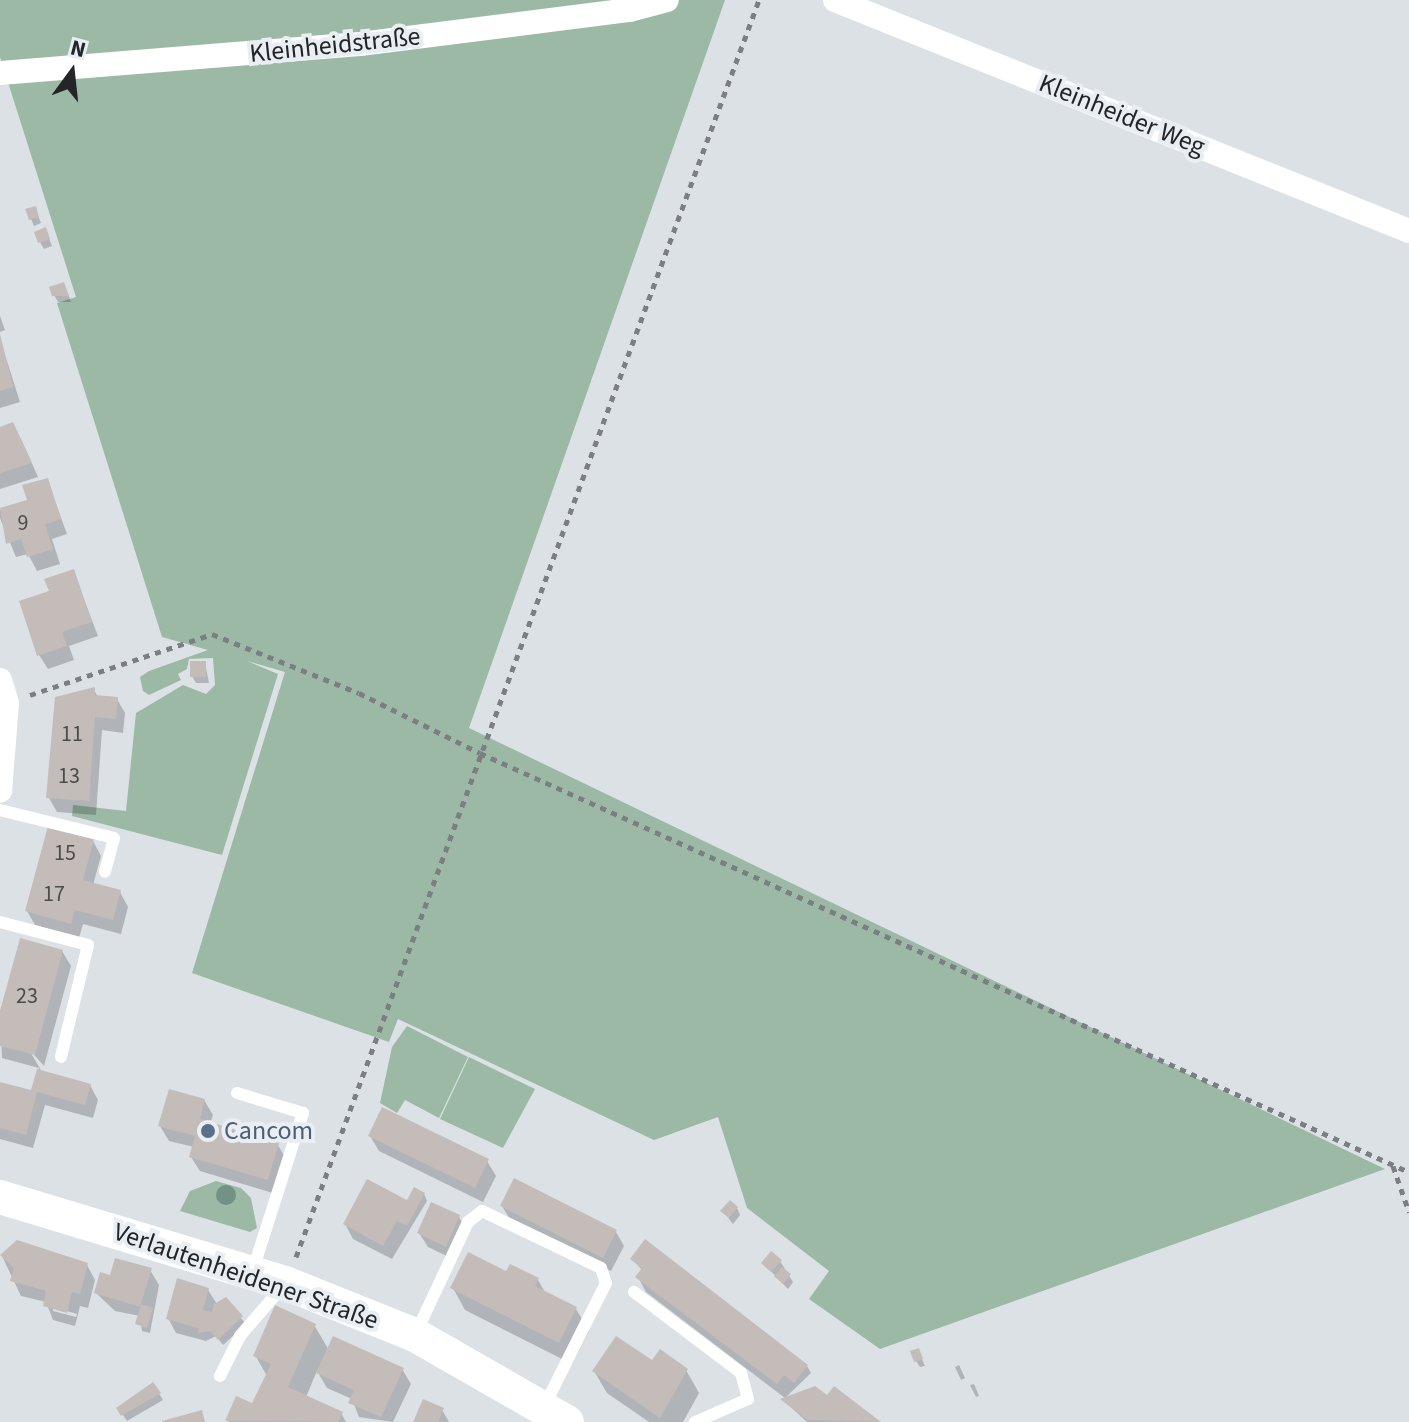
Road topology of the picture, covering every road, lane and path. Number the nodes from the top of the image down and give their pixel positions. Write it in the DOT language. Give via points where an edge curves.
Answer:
graph roads {
  1 [pos="667,0"];
  2 [pos="759,0"];
  3 [pos="835,0"];
  4 [pos="0,73"];
  5 [pos="1409,231"];
  6 [pos="2,696"];
  7 [pos="480,753"];
  8 [pos="0,791"];
  9 [pos="0,810"];
  10 [pos="105,872"];
  11 [pos="0,922"];
  12 [pos="61,1057"];
  13 [pos="237,1093"];
  14 [pos="1392,1165"];
  15 [pos="1409,1172"];
  16 [pos="0,1197"];
  17 [pos="1409,1212"];
  18 [pos="252,1273"];
  19 [pos="285,1283"];
  20 [pos="634,1292"];
  21 [pos="415,1335"];
  22 [pos="220,1376"];
  23 [pos="555,1415"];
  24 [pos="695,1422"];
  1 -- 4 [label="street, Kleinheidstraße" via="630,10 360,44"];
  2 -- 7 [label="path"];
  3 -- 5 [label="street, Kleinheider Weg"];
  6 -- 7 [label="path" via="212,634 359,693"];
  6 -- 8 [label="street"];
  7 -- 14 [label="path"];
  7 -- 19 [label="path"];
  9 -- 10 [label="lane" via="114,838"];
  11 -- 12 [label="lane" via="88,945"];
  13 -- 18 [label="lane" via="303,1113"];
  14 -- 15 [label="path"];
  14 -- 17 [label="path"];
  16 -- 18 [label="main road, Verlautenheidener Straße"];
  18 -- 19 [label="main road, Verlautenheidener Straße"];
  19 -- 21 [label="main road, Verlautenheidener Straße"];
  19 -- 22 [label="lane" via="240,1336"];
  20 -- 24 [label="lane" via="741,1373 748,1399"];
  21 -- 23 [label="main road, Verlautenheidener Straße"];
  21 -- 23 [label="lane" via="468,1222 482,1211 601,1268 606,1283"];
}
